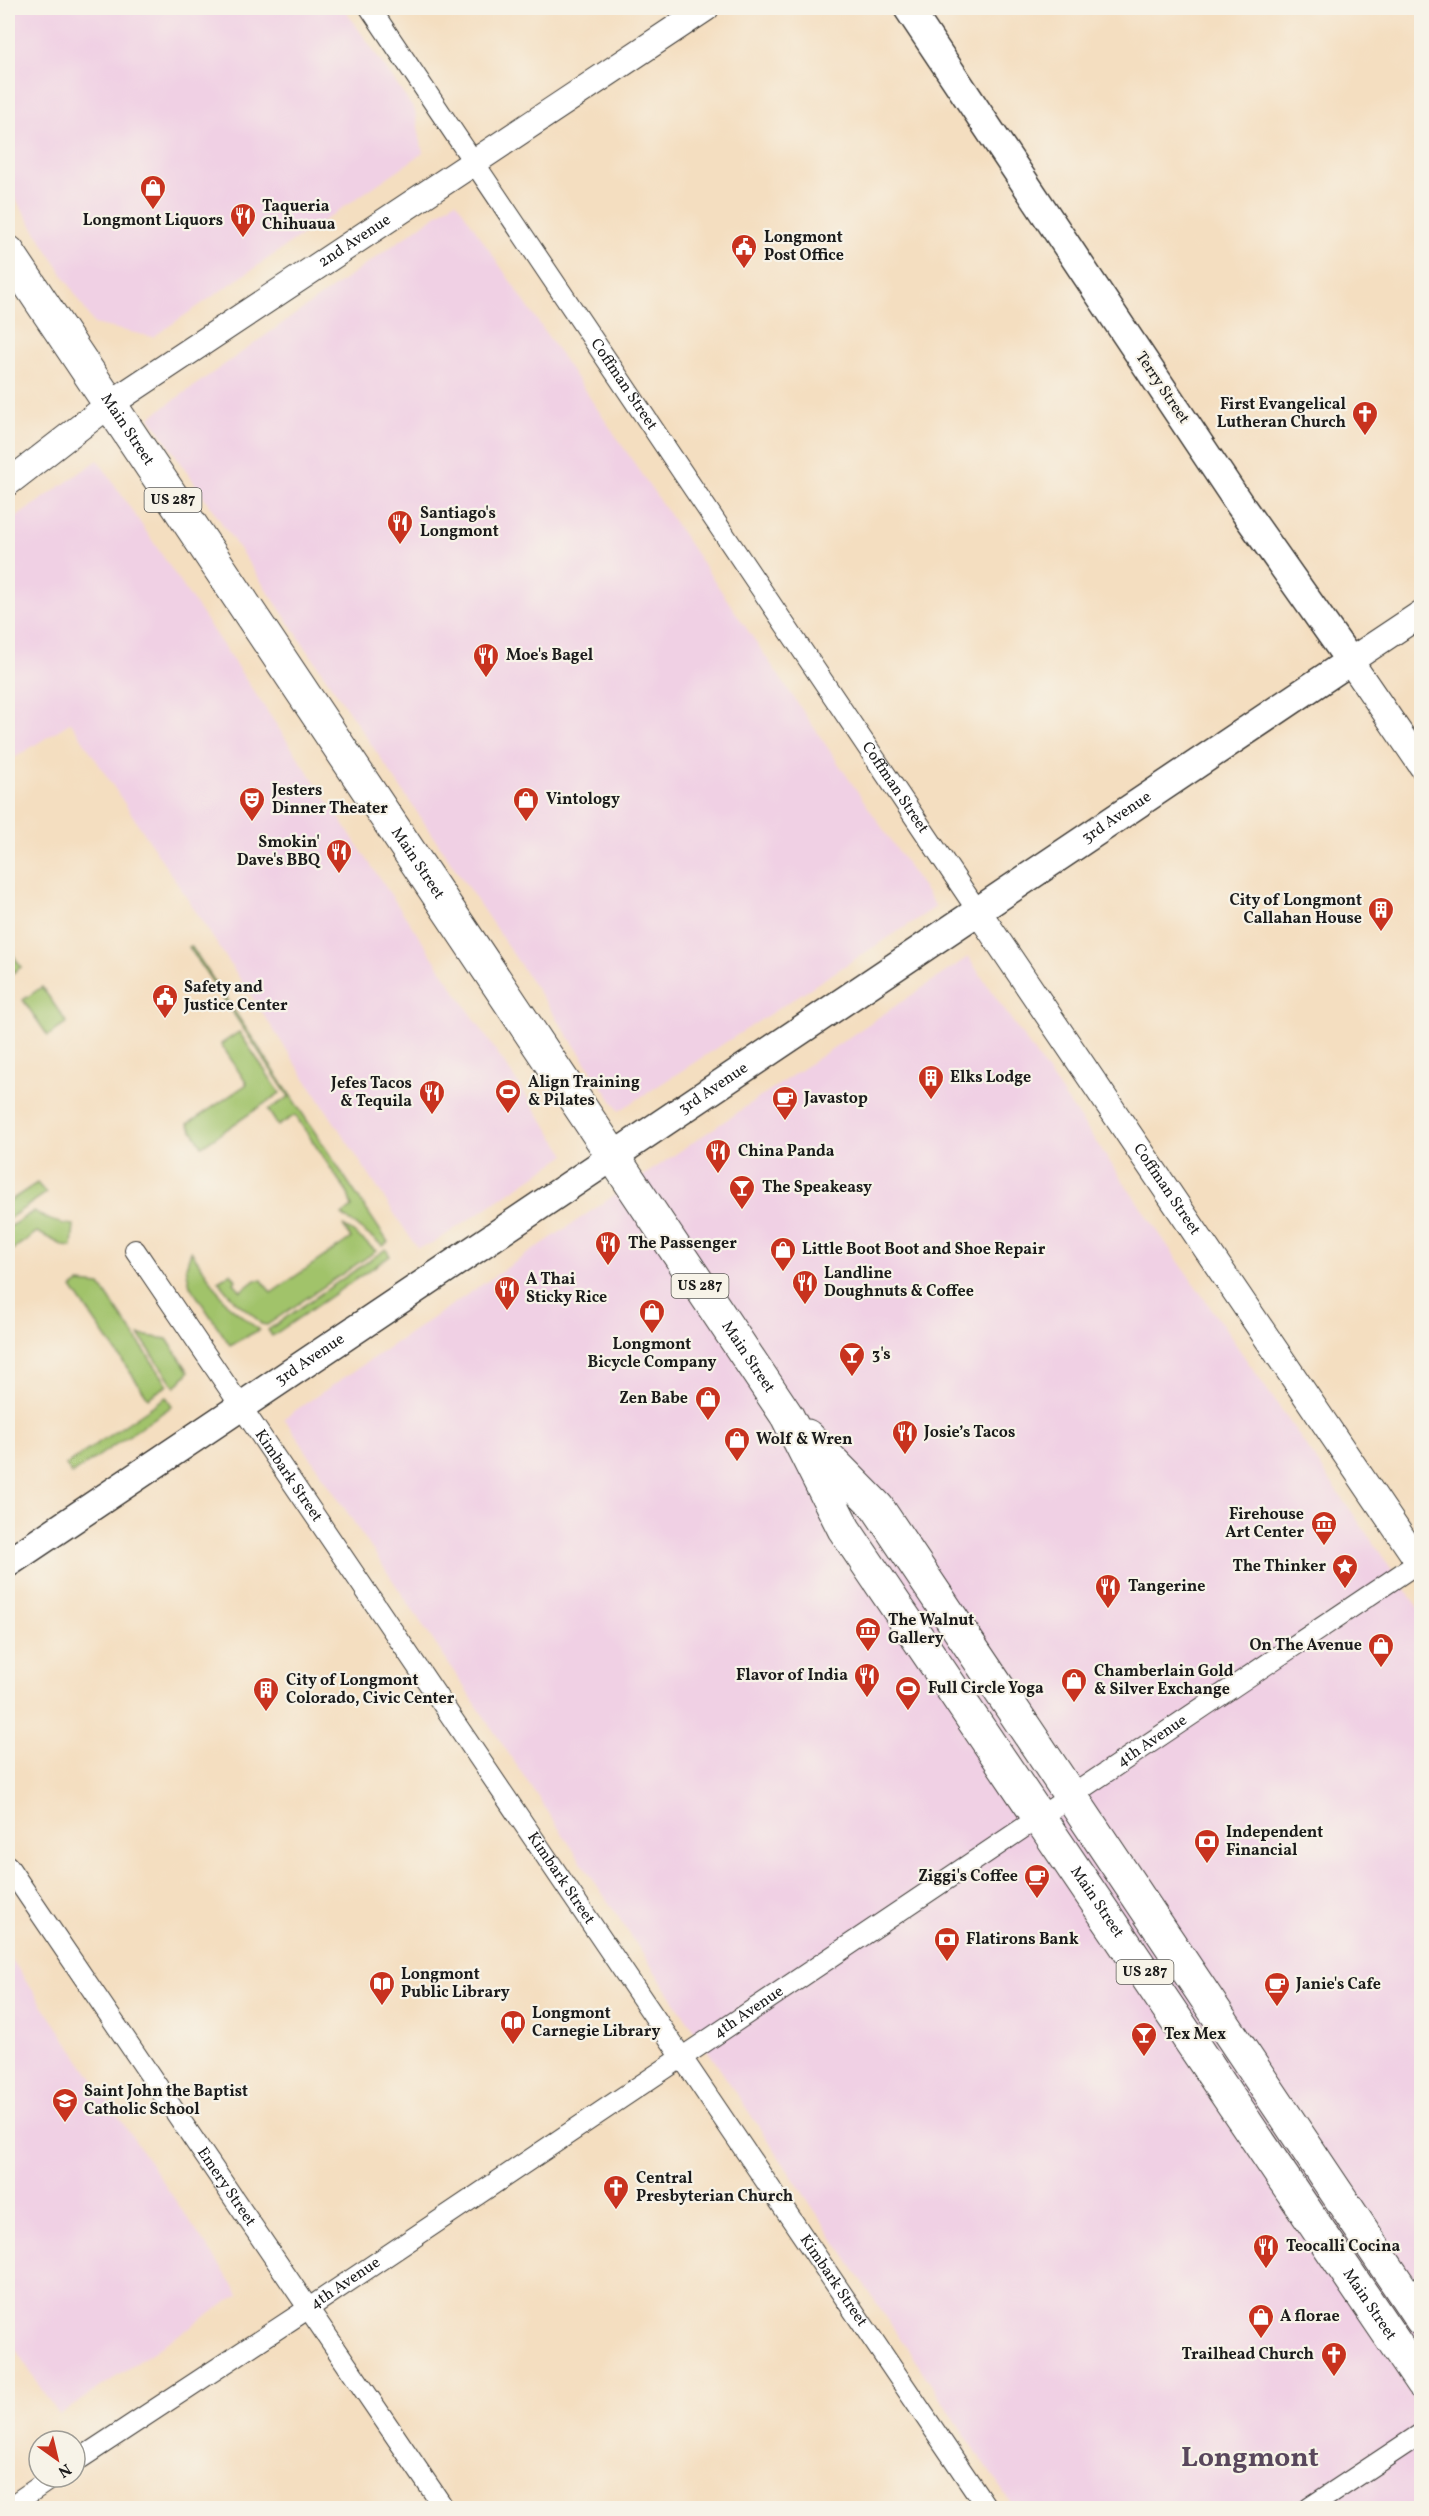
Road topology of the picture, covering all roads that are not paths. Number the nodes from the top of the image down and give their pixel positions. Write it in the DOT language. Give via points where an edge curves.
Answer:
graph roads {
  1 [pos="370,8"];
  2 [pos="706,8"];
  3 [pos="908,8"];
  4 [pos="474,162"];
  5 [pos="8,252"];
  6 [pos="110,404"];
  7 [pos="8,483"];
  8 [pos="1422,613"];
  9 [pos="1350,661"];
  10 [pos="1422,766"];
  11 [pos="979,913"];
  12 [pos="613,1156"];
  13 [pos="135,1250"];
  14 [pos="240,1407"];
  15 [pos="787,1416"];
  16 [pos="8,1563"];
  17 [pos="1420,1563"];
  18 [pos="1072,1796"];
  19 [pos="1040,1817"];
  20 [pos="8,1866"];
  21 [pos="681,2057"];
  22 [pos="309,2308"];
  23 [pos="1422,2320"];
  24 [pos="1422,2383"];
  25 [pos="1422,2433"];
  26 [pos="87,2454"];
  27 [pos="36,2489"];
  28 [pos="8,2508"];
  29 [pos="444,2508"];
  30 [pos="987,2508"];
  31 [pos="1309,2508"];
  1 -- 4 [label="street, Coffman Street"];
  2 -- 4 [label="street, 2nd Avenue"];
  3 -- 9 [label="main road, Terry Street" via="1240,505"];
  4 -- 6 [label="street, 2nd Avenue"];
  4 -- 11 [label="street, Coffman Street"];
  5 -- 6 [label="highway, Main Street / US 287"];
  6 -- 7 [label="street, 2nd Avenue"];
  6 -- 12 [label="highway, Main Street / US 287"];
  8 -- 9 [label="street, 3rd Avenue"];
  9 -- 10 [label="street, Terry Street"];
  9 -- 11 [label="main road, 3rd Avenue"];
  11 -- 12 [label="main road, 3rd Avenue"];
  11 -- 17 [label="street, Coffman Street"];
  12 -- 14 [label="main road, 3rd Avenue"];
  12 -- 15 [label="highway, Main Street / US 287"];
  13 -- 14 [label="street, Kimbark Street"];
  14 -- 16 [label="main road, 3rd Avenue"];
  14 -- 21 [label="street, Kimbark Street"];
  15 -- 18 [label="highway, Main Street / US 287" via="877,1507"];
  15 -- 19 [label="highway, Main Street / US 287" via="844,1529"];
  17 -- 18 [label="street, 4th Avenue"];
  18 -- 19 [label="street, 4th Avenue"];
  18 -- 23 [label="highway, Main Street / US 287"];
  19 -- 21 [label="street, 4th Avenue"];
  19 -- 24 [label="highway, Main Street / US 287"];
  20 -- 22 [label="street, Emery Street"];
  21 -- 22 [label="street, 4th Avenue"];
  21 -- 30 [label="street, Kimbark Street"];
  22 -- 26 [label="street, 4th Avenue"];
  22 -- 29 [label="street, Emery Street"];
  25 -- 31 [label="street"];
  27 -- 28 [label="street"];
}
